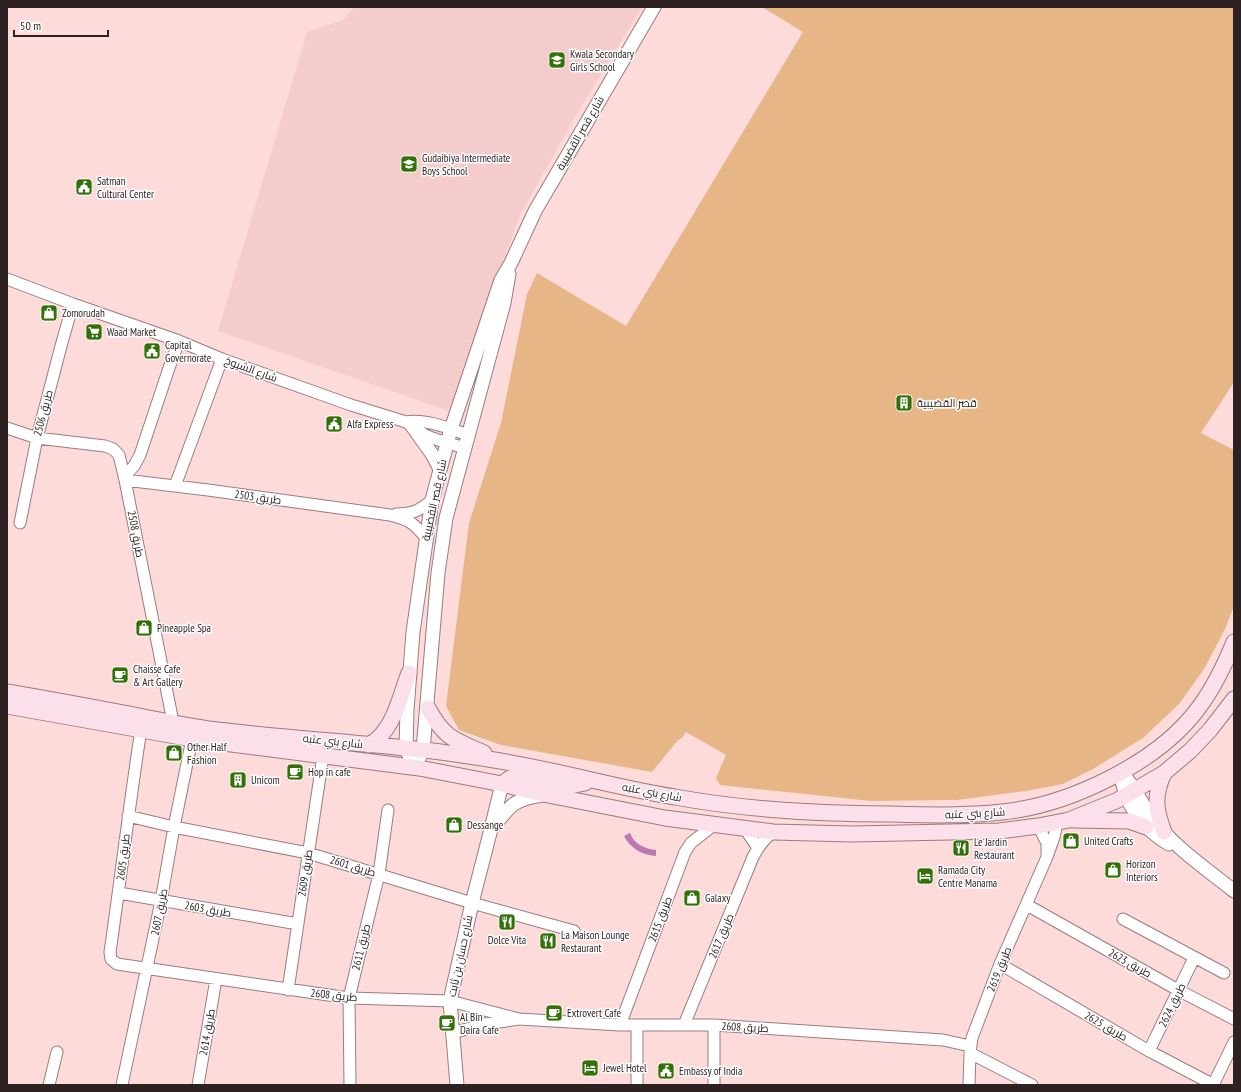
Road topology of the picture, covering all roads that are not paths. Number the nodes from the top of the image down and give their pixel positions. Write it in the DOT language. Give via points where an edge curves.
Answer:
graph roads {
  1 [pos="654,7"];
  2 [pos="511,263"];
  3 [pos="7,279"];
  4 [pos="73,304"];
  5 [pos="179,341"];
  6 [pos="222,359"];
  7 [pos="409,424"];
  8 [pos="7,428"];
  9 [pos="451,429"];
  10 [pos="37,438"];
  11 [pos="466,442"];
  12 [pos="447,443"];
  13 [pos="440,469"];
  14 [pos="125,478"];
  15 [pos="175,486"];
  16 [pos="432,500"];
  17 [pos="390,515"];
  18 [pos="20,523"];
  19 [pos="426,538"];
  20 [pos="1234,642"];
  21 [pos="409,673"];
  22 [pos="7,692"];
  23 [pos="1234,699"];
  24 [pos="7,706"];
  25 [pos="428,708"];
  26 [pos="142,724"];
  27 [pos="173,729"];
  28 [pos="192,739"];
  29 [pos="369,745"];
  30 [pos="406,748"];
  31 [pos="424,750"];
  32 [pos="323,756"];
  33 [pos="501,761"];
  34 [pos="415,767"];
  35 [pos="1121,772"];
  36 [pos="1164,773"];
  37 [pos="593,780"];
  38 [pos="502,784"];
  39 [pos="1130,793"];
  40 [pos="543,794"];
  41 [pos="673,797"];
  42 [pos="388,810"];
  43 [pos="128,816"];
  44 [pos="666,818"];
  45 [pos="1063,822"];
  46 [pos="716,824"];
  47 [pos="1038,826"];
  48 [pos="174,827"];
  49 [pos="1146,827"];
  50 [pos="491,829"];
  51 [pos="745,829"];
  52 [pos="773,832"];
  53 [pos="1164,832"];
  54 [pos="1183,851"];
  55 [pos="308,853"];
  56 [pos="755,853"];
  57 [pos="1047,857"];
  58 [pos="379,874"];
  59 [pos="1234,891"];
  60 [pos="119,894"];
  61 [pos="161,901"];
  62 [pos="472,903"];
  63 [pos="1027,905"];
  64 [pos="1123,919"];
  65 [pos="298,924"];
  66 [pos="574,931"];
  67 [pos="1194,958"];
  68 [pos="1000,964"];
  69 [pos="147,968"];
  70 [pos="1224,973"];
  71 [pos="216,979"];
  72 [pos="288,990"];
  73 [pos="1178,990"];
  74 [pos="349,998"];
  75 [pos="450,1002"];
  76 [pos="1234,1018"];
  77 [pos="520,1019"];
  78 [pos="620,1025"];
  79 [pos="636,1025"];
  80 [pos="684,1025"];
  81 [pos="714,1025"];
  82 [pos="452,1033"];
  83 [pos="1234,1042"];
  84 [pos="970,1049"];
  85 [pos="1149,1051"];
  86 [pos="57,1052"];
  87 [pos="49,1085"];
  88 [pos="122,1085"];
  89 [pos="198,1085"];
  90 [pos="350,1085"];
  91 [pos="457,1085"];
  92 [pos="637,1085"];
  93 [pos="714,1085"];
  94 [pos="969,1085"];
  95 [pos="1032,1085"];
  96 [pos="1213,1085"];
  1 -- 2 [label="street, شارع قصر القضيبية" via="535,211"];
  2 -- 9 [label="street, شارع قصر القضيبية" via="493,299"];
  2 -- 11 [label="street, شارع قصر القضيبية" via="504,303"];
  3 -- 4 [label="street, شارع الشيوخ"];
  4 -- 5 [label="street, شارع الشيوخ"];
  4 -- 10 [label="street, طريق 2506"];
  5 -- 6 [label="street, شارع الشيوخ"];
  5 -- 14 [label="street" via="140,454"];
  6 -- 7 [label="street, شارع الشيوخ"];
  6 -- 15 [label="street"];
  7 -- 9 [label="street, شارع الشيوخ" via="414,420"];
  7 -- 12 [label="street, شارع الشيوخ"];
  7 -- 13 [label="street"];
  8 -- 10 [label="street"];
  9 -- 11 [label="street, شارع الشيوخ"];
  9 -- 12 [label="street, شارع قصر القضيبية"];
  10 -- 14 [label="street" via="113,449 119,454"];
  10 -- 18 [label="street, طريق 2506"];
  11 -- 12 [label="street, شارع الشيوخ"];
  11 -- 25 [label="street, شارع قصر القضيبية" via="446,518 438,573"];
  12 -- 13 [label="street, شارع قصر القضيبية"];
  13 -- 16 [label="street, شارع قصر القضيبية"];
  14 -- 15 [label="street, طريق 2503"];
  14 -- 27 [label="street, طريق 2508"];
  15 -- 17 [label="street, طريق 2503"];
  16 -- 17 [label="street, طريق 2503" via="417,512"];
  16 -- 19 [label="street, شارع قصر القضيبية"];
  17 -- 19 [label="street, طريق 2503" via="407,520"];
  19 -- 21 [label="street, شارع قصر القضيبية"];
  20 -- 35 [label="main road, شارع بني عتبه" via="1202,704 1189,720 1146,756"];
  21 -- 29 [label="main road" via="388,727"];
  21 -- 30 [label="street, شارع قصر القضيبية"];
  22 -- 26 [label="main road, شارع بني عتبه"];
  23 -- 36 [label="main road, شارع بني عتبه" via="1210,730"];
  24 -- 26 [label="main road, شارع بني عتبه"];
  25 -- 31 [label="street, شارع قصر القضيبية"];
  25 -- 33 [label="main road" via="436,724 452,739"];
  26 -- 27 [label="main road, شارع بني عتبه"];
  26 -- 43 [label="street, طريق 2605"];
  27 -- 28 [label="main road, شارع بني عتبه"];
  27 -- 29 [label="main road, شارع بني عتبه" via="224,731"];
  28 -- 32 [label="main road, شارع بني عتبه"];
  28 -- 48 [label="street, طريق 2607"];
  29 -- 30 [label="main road, شارع بني عتبه"];
  30 -- 31 [label="main road, شارع بني عتبه"];
  30 -- 34 [label="street"];
  31 -- 33 [label="main road, شارع بني عتبه"];
  31 -- 34 [label="street"];
  32 -- 34 [label="main road, شارع بني عتبه"];
  32 -- 55 [label="street, طريق 2609"];
  33 -- 37 [label="main road, شارع بني عتبه"];
  34 -- 38 [label="main road, شارع بني عتبه"];
  35 -- 39 [label="street" via="1122,785"];
  35 -- 41 [label="main road, شارع بني عتبه" via="1079,792 1036,806 1003,812 943,815 790,812"];
  36 -- 39 [label="main road, شارع بني عتبه"];
  36 -- 53 [label="main road" via="1156,800"];
  37 -- 38 [label="main road" via="576,785 513,777"];
  37 -- 41 [label="main road, شارع بني عتبه"];
  38 -- 40 [label="main road, شارع بني عتبه"];
  38 -- 50 [label="street, شارع حسان بن ثابت"];
  39 -- 45 [label="main road, شارع بني عتبه"];
  39 -- 49 [label="street"];
  39 -- 53 [label="street"];
  40 -- 44 [label="main road, شارع بني عتبه"];
  40 -- 50 [label="street, شارع حسان بن ثابت" via="527,797 513,804"];
  41 -- 44 [label="main road"];
  42 -- 58 [label="street, طريق 2611"];
  43 -- 48 [label="street, طريق 2601"];
  43 -- 60 [label="street, طريق 2605"];
  44 -- 46 [label="main road, شارع بني عتبه"];
  45 -- 47 [label="main road, شارع بني عتبه"];
  45 -- 49 [label="main road" via="1117,820"];
  45 -- 57 [label="street, طريق 2619"];
  46 -- 51 [label="main road, شارع بني عتبه"];
  46 -- 78 [label="street, طريق 2615" via="695,839 685,852"];
  47 -- 52 [label="main road, شارع بني عتبه" via="999,831 852,834"];
  47 -- 57 [label="street" via="1046,843"];
  48 -- 55 [label="street, طريق 2601"];
  48 -- 61 [label="street, طريق 2607"];
  49 -- 54 [label="street" via="1158,838"];
  50 -- 62 [label="street, شارع حسان بن ثابت"];
  51 -- 52 [label="main road, شارع بني عتبه"];
  51 -- 56 [label="street"];
  52 -- 56 [label="street, طريق 2617" via="765,838"];
  53 -- 54 [label="street"];
  54 -- 59 [label="street"];
  55 -- 58 [label="street, طريق 2601"];
  55 -- 65 [label="street, طريق 2609"];
  56 -- 80 [label="street, طريق 2617"];
  57 -- 63 [label="street, طريق 2619"];
  58 -- 62 [label="street, طريق 2601"];
  58 -- 74 [label="street, طريق 2611"];
  60 -- 61 [label="street, طريق 2603"];
  60 -- 69 [label="street, طريق 2605" via="111,960 117,964"];
  61 -- 65 [label="street, طريق 2603"];
  61 -- 69 [label="street, طريق 2607"];
  62 -- 66 [label="street, طريق 2601"];
  62 -- 75 [label="street, شارع حسان بن ثابت"];
  63 -- 68 [label="street, طريق 2619"];
  63 -- 73 [label="street, طريق 2623"];
  64 -- 67 [label="street"];
  65 -- 72 [label="street, طريق 2609"];
  67 -- 70 [label="street"];
  67 -- 73 [label="street, طريق 2624"];
  68 -- 84 [label="street, طريق 2619"];
  68 -- 85 [label="street, طريق 2625"];
  69 -- 71 [label="street, طريق 2608"];
  69 -- 88 [label="street, طريق 2607"];
  71 -- 72 [label="street, طريق 2608"];
  71 -- 89 [label="street, طريق 2614"];
  72 -- 74 [label="street, طريق 2608"];
  73 -- 76 [label="street, طريق 2623"];
  73 -- 85 [label="street, طريق 2624"];
  74 -- 75 [label="street, طريق 2608"];
  74 -- 90 [label="street, طريق 2611"];
  75 -- 77 [label="street, طريق 2608"];
  75 -- 82 [label="street, شارع حسان بن ثابت"];
  77 -- 78 [label="street, طريق 2608"];
  77 -- 82 [label="street, طريق 2608" via="485,1024"];
  78 -- 79 [label="street, طريق 2608"];
  79 -- 80 [label="street, طريق 2608"];
  79 -- 92 [label="street"];
  80 -- 81 [label="street, طريق 2608"];
  81 -- 84 [label="street, طريق 2608" via="943,1040"];
  81 -- 93 [label="street"];
  82 -- 91 [label="street, شارع حسان بن ثابت"];
  83 -- 96 [label="street"];
  84 -- 94 [label="street, طريق 2619"];
  84 -- 95 [label="street, طريق 2608"];
  85 -- 96 [label="street, طريق 2625"];
  86 -- 87 [label="street"];
}
